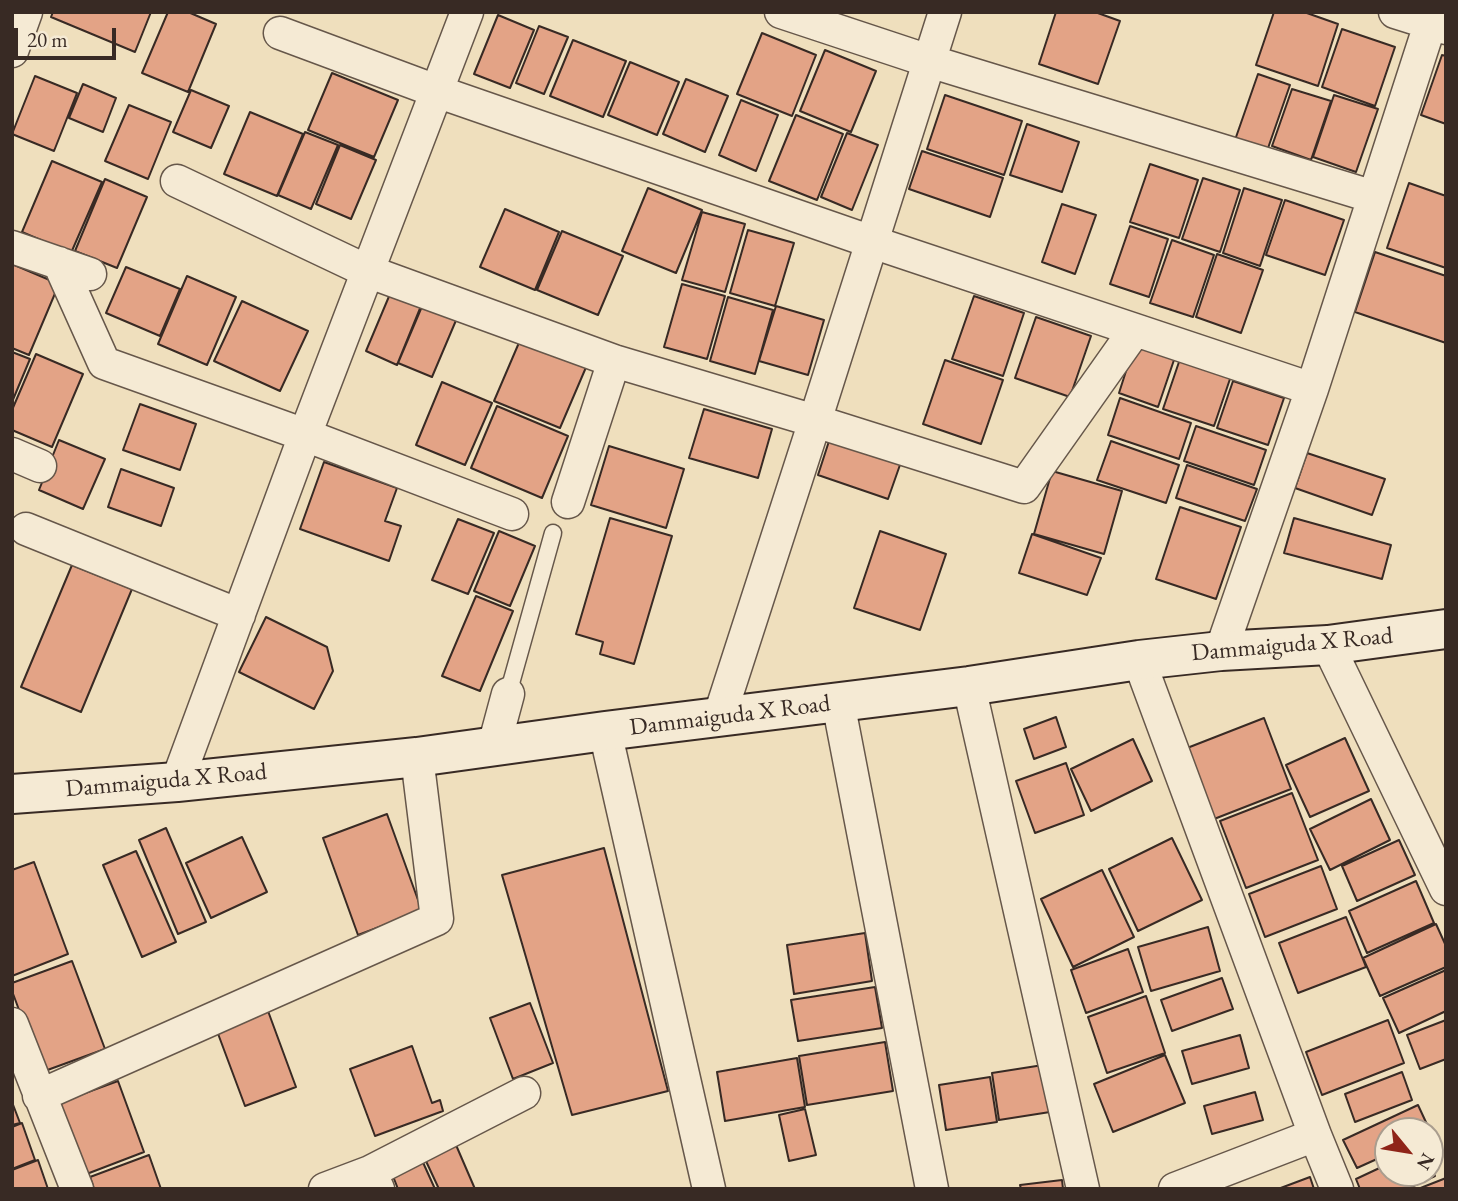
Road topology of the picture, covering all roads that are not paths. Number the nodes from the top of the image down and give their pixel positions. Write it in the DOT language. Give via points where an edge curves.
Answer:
graph roads {
  1 [pos="26,12"];
  2 [pos="467,12"];
  3 [pos="781,12"];
  4 [pos="945,12"];
  5 [pos="1395,12"];
  6 [pos="1436,21"];
  7 [pos="280,33"];
  8 [pos="12,51"];
  9 [pos="929,61"];
  10 [pos="436,91"];
  11 [pos="177,181"];
  12 [pos="1374,197"];
  13 [pos="872,242"];
  14 [pos="12,247"];
  15 [pos="60,263"];
  16 [pos="367,271"];
  17 [pos="90,274"];
  18 [pos="1135,330"];
  19 [pos="614,361"];
  20 [pos="1312,389"];
  21 [pos="815,421"];
  22 [pos="305,435"];
  23 [pos="568,502"];
  24 [pos="512,514"];
  25 [pos="26,529"];
  26 [pos="553,533"];
  27 [pos="239,614"];
  28 [pos="1446,629"];
  29 [pos="1328,645"];
  30 [pos="1221,650"];
  31 [pos="1139,660"];
  32 [pos="969,686"];
  33 [pos="508,694"];
  34 [pos="838,702"];
  35 [pos="719,718"];
  36 [pos="605,731"];
  37 [pos="494,747"];
  38 [pos="417,757"];
  39 [pos="177,782"];
  40 [pos="12,794"];
  41 [pos="1446,889"];
  42 [pos="12,1024"];
  43 [pos="524,1093"];
  44 [pos="40,1096"];
  45 [pos="1315,1135"];
  46 [pos="374,1181"];
  47 [pos="77,1189"];
  48 [pos="325,1189"];
  49 [pos="709,1189"];
  50 [pos="932,1189"];
  51 [pos="1083,1189"];
  52 [pos="1175,1189"];
  53 [pos="1337,1189"];
  1 -- 8 [label="street"];
  2 -- 10 [label="street"];
  3 -- 9 [label="street"];
  4 -- 9 [label="street"];
  5 -- 6 [label="street"];
  6 -- 12 [label="street"];
  7 -- 10 [label="street"];
  9 -- 12 [label="street"];
  9 -- 13 [label="street"];
  10 -- 13 [label="street"];
  10 -- 16 [label="street"];
  11 -- 16 [label="street"];
  12 -- 20 [label="street"];
  13 -- 18 [label="street"];
  13 -- 21 [label="street"];
  14 -- 15 [label="street"];
  15 -- 17 [label="street"];
  15 -- 22 [label="street" via="104,363"];
  16 -- 19 [label="street"];
  16 -- 22 [label="street"];
  18 -- 20 [label="street"];
  18 -- 21 [label="street" via="1024,487"];
  19 -- 21 [label="street"];
  19 -- 23 [label="street"];
  20 -- 30 [label="street"];
  21 -- 35 [label="street"];
  22 -- 24 [label="street"];
  22 -- 27 [label="street"];
  25 -- 27 [label="street"];
  26 -- 33 [label="lane"];
  27 -- 39 [label="street"];
  28 -- 29 [label="street, Dammaiguda X Road"];
  29 -- 30 [label="street, Dammaiguda X Road"];
  29 -- 41 [label="street"];
  30 -- 31 [label="street, Dammaiguda X Road"];
  31 -- 32 [label="street, Dammaiguda X Road"];
  31 -- 45 [label="street"];
  32 -- 34 [label="street, Dammaiguda X Road"];
  32 -- 51 [label="street"];
  33 -- 37 [label="street"];
  34 -- 35 [label="street, Dammaiguda X Road"];
  34 -- 50 [label="street"];
  35 -- 36 [label="street, Dammaiguda X Road"];
  36 -- 37 [label="street, Dammaiguda X Road"];
  36 -- 49 [label="street"];
  37 -- 38 [label="street, Dammaiguda X Road"];
  38 -- 39 [label="street, Dammaiguda X Road"];
  38 -- 44 [label="street" via="437,919"];
  39 -- 40 [label="street, Dammaiguda X Road"];
  42 -- 44 [label="street"];
  43 -- 46 [label="street"];
  44 -- 47 [label="street"];
  45 -- 52 [label="street"];
  45 -- 53 [label="street"];
  46 -- 48 [label="street"];
}
